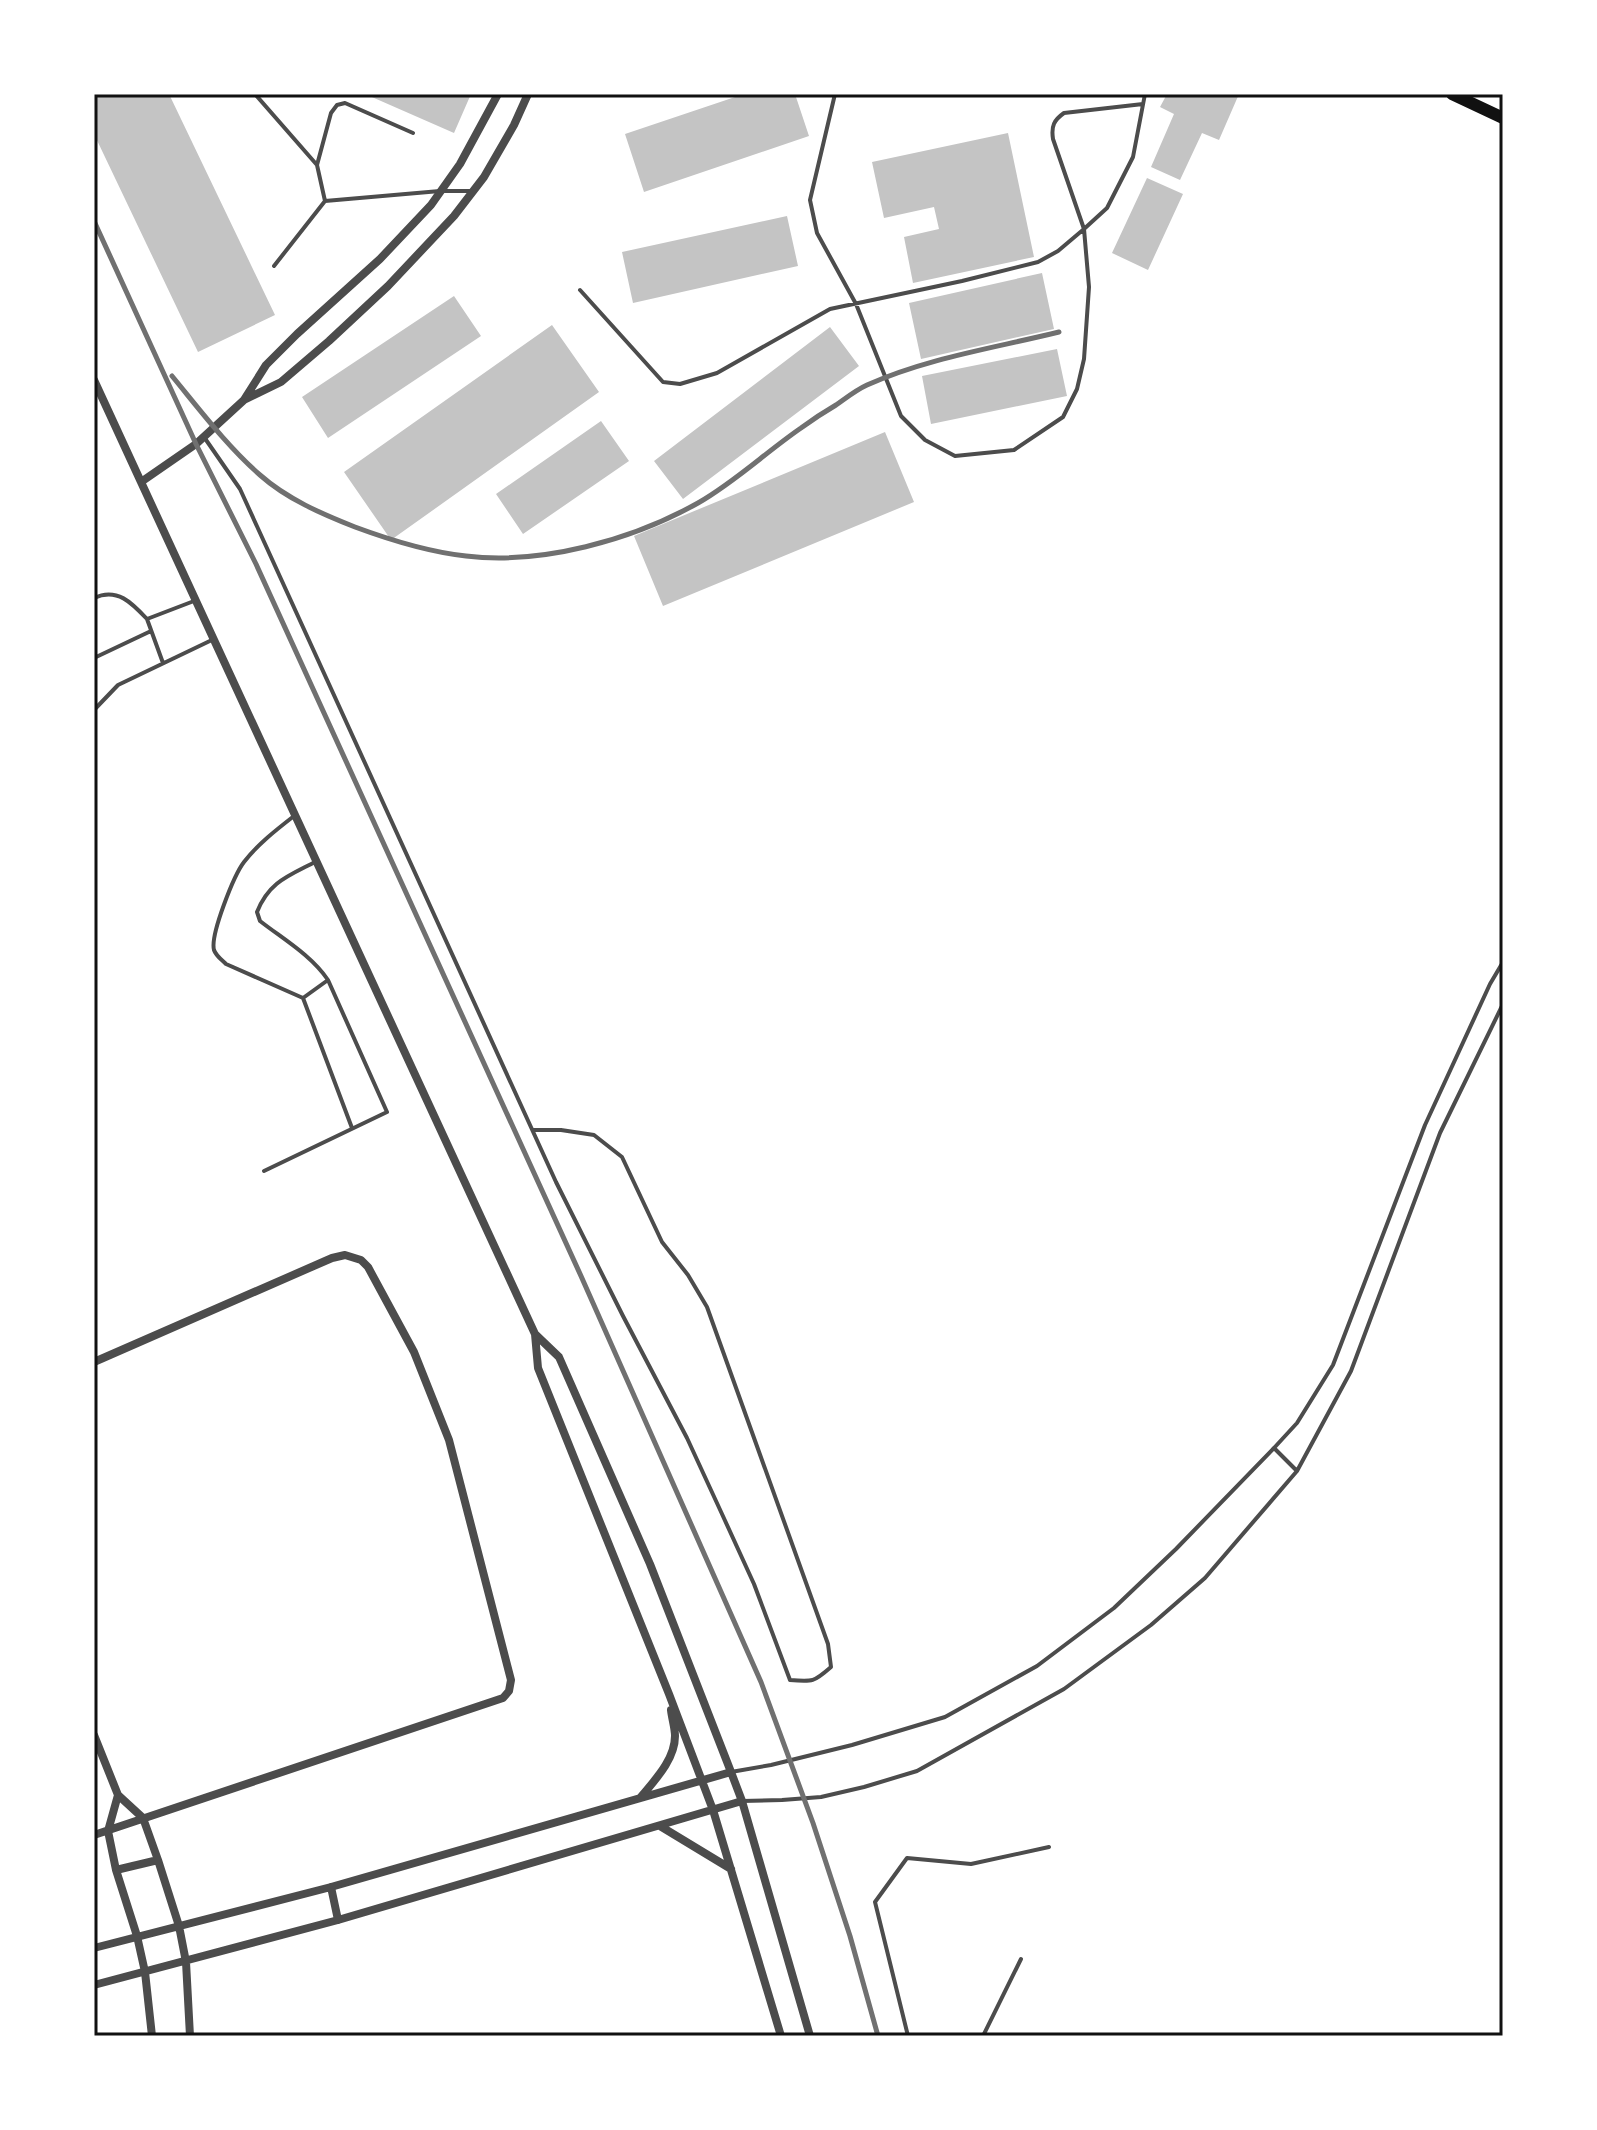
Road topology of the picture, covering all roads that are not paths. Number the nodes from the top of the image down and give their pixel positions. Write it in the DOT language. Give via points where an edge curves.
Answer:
graph roads {
  1 [pos="255,94"];
  2 [pos="498,94"];
  3 [pos="528,94"];
  4 [pos="835,94"];
  5 [pos="1145,94"];
  6 [pos="1452,94"];
  7 [pos="1143,104"];
  8 [pos="1503,118"];
  9 [pos="413,133"];
  10 [pos="317,165"];
  11 [pos="440,191"];
  12 [pos="474,192"];
  13 [pos="325,201"];
  14 [pos="1084,229"];
  15 [pos="274,266"];
  16 [pos="580,290"];
  17 [pos="856,304"];
  18 [pos="94,380"];
  19 [pos="244,400"];
  20 [pos="204,436"];
  21 [pos="141,482"];
  22 [pos="94,598"];
  23 [pos="197,600"];
  24 [pos="147,619"];
  25 [pos="151,631"];
  26 [pos="214,639"];
  27 [pos="94,658"];
  28 [pos="163,663"];
  29 [pos="94,710"];
  30 [pos="295,814"];
  31 [pos="317,861"];
  32 [pos="1503,962"];
  33 [pos="328,980"];
  34 [pos="303,998"];
  35 [pos="1503,1004"];
  36 [pos="352,1128"];
  37 [pos="533,1130"];
  38 [pos="264,1171"];
  39 [pos="535,1334"];
  40 [pos="94,1362"];
  41 [pos="1274,1448"];
  42 [pos="1297,1471"];
  43 [pos="669,1694"];
  44 [pos="94,1735"];
  45 [pos="731,1772"];
  46 [pos="702,1781"];
  47 [pos="118,1795"];
  48 [pos="640,1798"];
  49 [pos="742,1801"];
  50 [pos="713,1810"];
  51 [pos="143,1818"];
  52 [pos="660,1826"];
  53 [pos="108,1831"];
  54 [pos="94,1835"];
  55 [pos="1049,1847"];
  56 [pos="158,1860"];
  57 [pos="116,1870"];
  58 [pos="732,1870"];
  59 [pos="331,1887"];
  60 [pos="338,1920"];
  61 [pos="179,1926"];
  62 [pos="137,1936"];
  63 [pos="94,1948"];
  64 [pos="1021,1959"];
  65 [pos="186,1962"];
  66 [pos="145,1972"];
  67 [pos="94,1985"];
  68 [pos="152,2036"];
  69 [pos="190,2036"];
  70 [pos="781,2036"];
  71 [pos="810,2036"];
  72 [pos="908,2036"];
  73 [pos="983,2036"];
  1 -- 10 [label="lane"];
  2 -- 11 [label="street"];
  3 -- 12 [label="street"];
  4 -- 17 [label="lane" via="810,200 817,233"];
  5 -- 7 [label="lane"];
  6 -- 8 [label="main road"];
  7 -- 14 [label="lane" via="1133,157 1107,208"];
  7 -- 14 [label="lane" via="1064,113 1055,119 1053,139"];
  9 -- 10 [label="lane" via="345,103 337,105"];
  10 -- 13 [label="lane"];
  11 -- 12 [label="lane"];
  11 -- 13 [label="lane"];
  11 -- 19 [label="street" via="380,259 266,365"];
  12 -- 19 [label="street" via="329,341 281,382"];
  13 -- 15 [label="lane"];
  14 -- 17 [label="lane" via="1038,262"];
  14 -- 17 [label="lane" via="1089,287 1077,389 1063,417 1014,450 955,456 925,440 901,416"];
  16 -- 17 [label="lane" via="663,382 680,384 717,373 830,309"];
  18 -- 21 [label="street"];
  19 -- 20 [label="street"];
  20 -- 21 [label="street"];
  20 -- 37 [label="lane" via="240,489"];
  21 -- 23 [label="street"];
  22 -- 24 [label="lane" via="104,593 123,597"];
  23 -- 24 [label="lane"];
  23 -- 26 [label="street"];
  24 -- 25 [label="lane"];
  25 -- 27 [label="lane"];
  25 -- 28 [label="lane"];
  26 -- 28 [label="lane"];
  26 -- 30 [label="street"];
  28 -- 29 [label="lane" via="118,685"];
  30 -- 31 [label="street"];
  30 -- 34 [label="lane" via="241,865 213,948 226,964"];
  31 -- 33 [label="lane" via="277,882 257,912 260,921"];
  31 -- 39 [label="street"];
  32 -- 41 [label="lane" via="1425,1125 1333,1365 1297,1423"];
  33 -- 34 [label="lane"];
  33 -- 36 [label="lane" via="387,1112"];
  34 -- 36 [label="lane"];
  35 -- 42 [label="lane" via="1440,1133 1351,1371"];
  36 -- 38 [label="lane"];
  37 -- 37 [label="lane" via="687,1438 754,1584 790,1680 816,1680 831,1667 828,1644 707,1307 662,1242 622,1157 594,1135"];
  39 -- 43 [label="street" via="538,1368"];
  39 -- 45 [label="street" via="559,1357 650,1564"];
  40 -- 51 [label="street" via="307,1268 345,1255 361,1260 414,1352 449,1440 511,1680 503,1698"];
  41 -- 42 [label="lane"];
  41 -- 45 [label="lane" via="1114,1608 1037,1666 945,1717"];
  42 -- 49 [label="lane" via="1205,1578 1064,1689 917,1771 821,1797"];
  43 -- 46 [label="street"];
  43 -- 48 [label="street" via="672,1750"];
  44 -- 47 [label="street"];
  45 -- 46 [label="street"];
  45 -- 49 [label="street"];
  46 -- 48 [label="street"];
  46 -- 50 [label="street"];
  47 -- 51 [label="street"];
  47 -- 53 [label="street"];
  48 -- 59 [label="street"];
  49 -- 50 [label="street"];
  49 -- 71 [label="street"];
  50 -- 52 [label="street"];
  50 -- 58 [label="street"];
  51 -- 53 [label="street"];
  51 -- 56 [label="street"];
  52 -- 58 [label="street"];
  52 -- 60 [label="street"];
  53 -- 54 [label="street"];
  53 -- 57 [label="street"];
  55 -- 72 [label="lane" via="971,1864 907,1858 875,1902"];
  56 -- 57 [label="street"];
  56 -- 61 [label="street"];
  57 -- 62 [label="street"];
  58 -- 70 [label="street"];
  59 -- 60 [label="street"];
  59 -- 61 [label="street"];
  60 -- 65 [label="street"];
  61 -- 62 [label="street"];
  61 -- 65 [label="street"];
  62 -- 63 [label="street"];
  62 -- 66 [label="street"];
  64 -- 73 [label="lane"];
  65 -- 66 [label="street"];
  65 -- 69 [label="street"];
  66 -- 67 [label="street"];
  66 -- 68 [label="street"];
}
